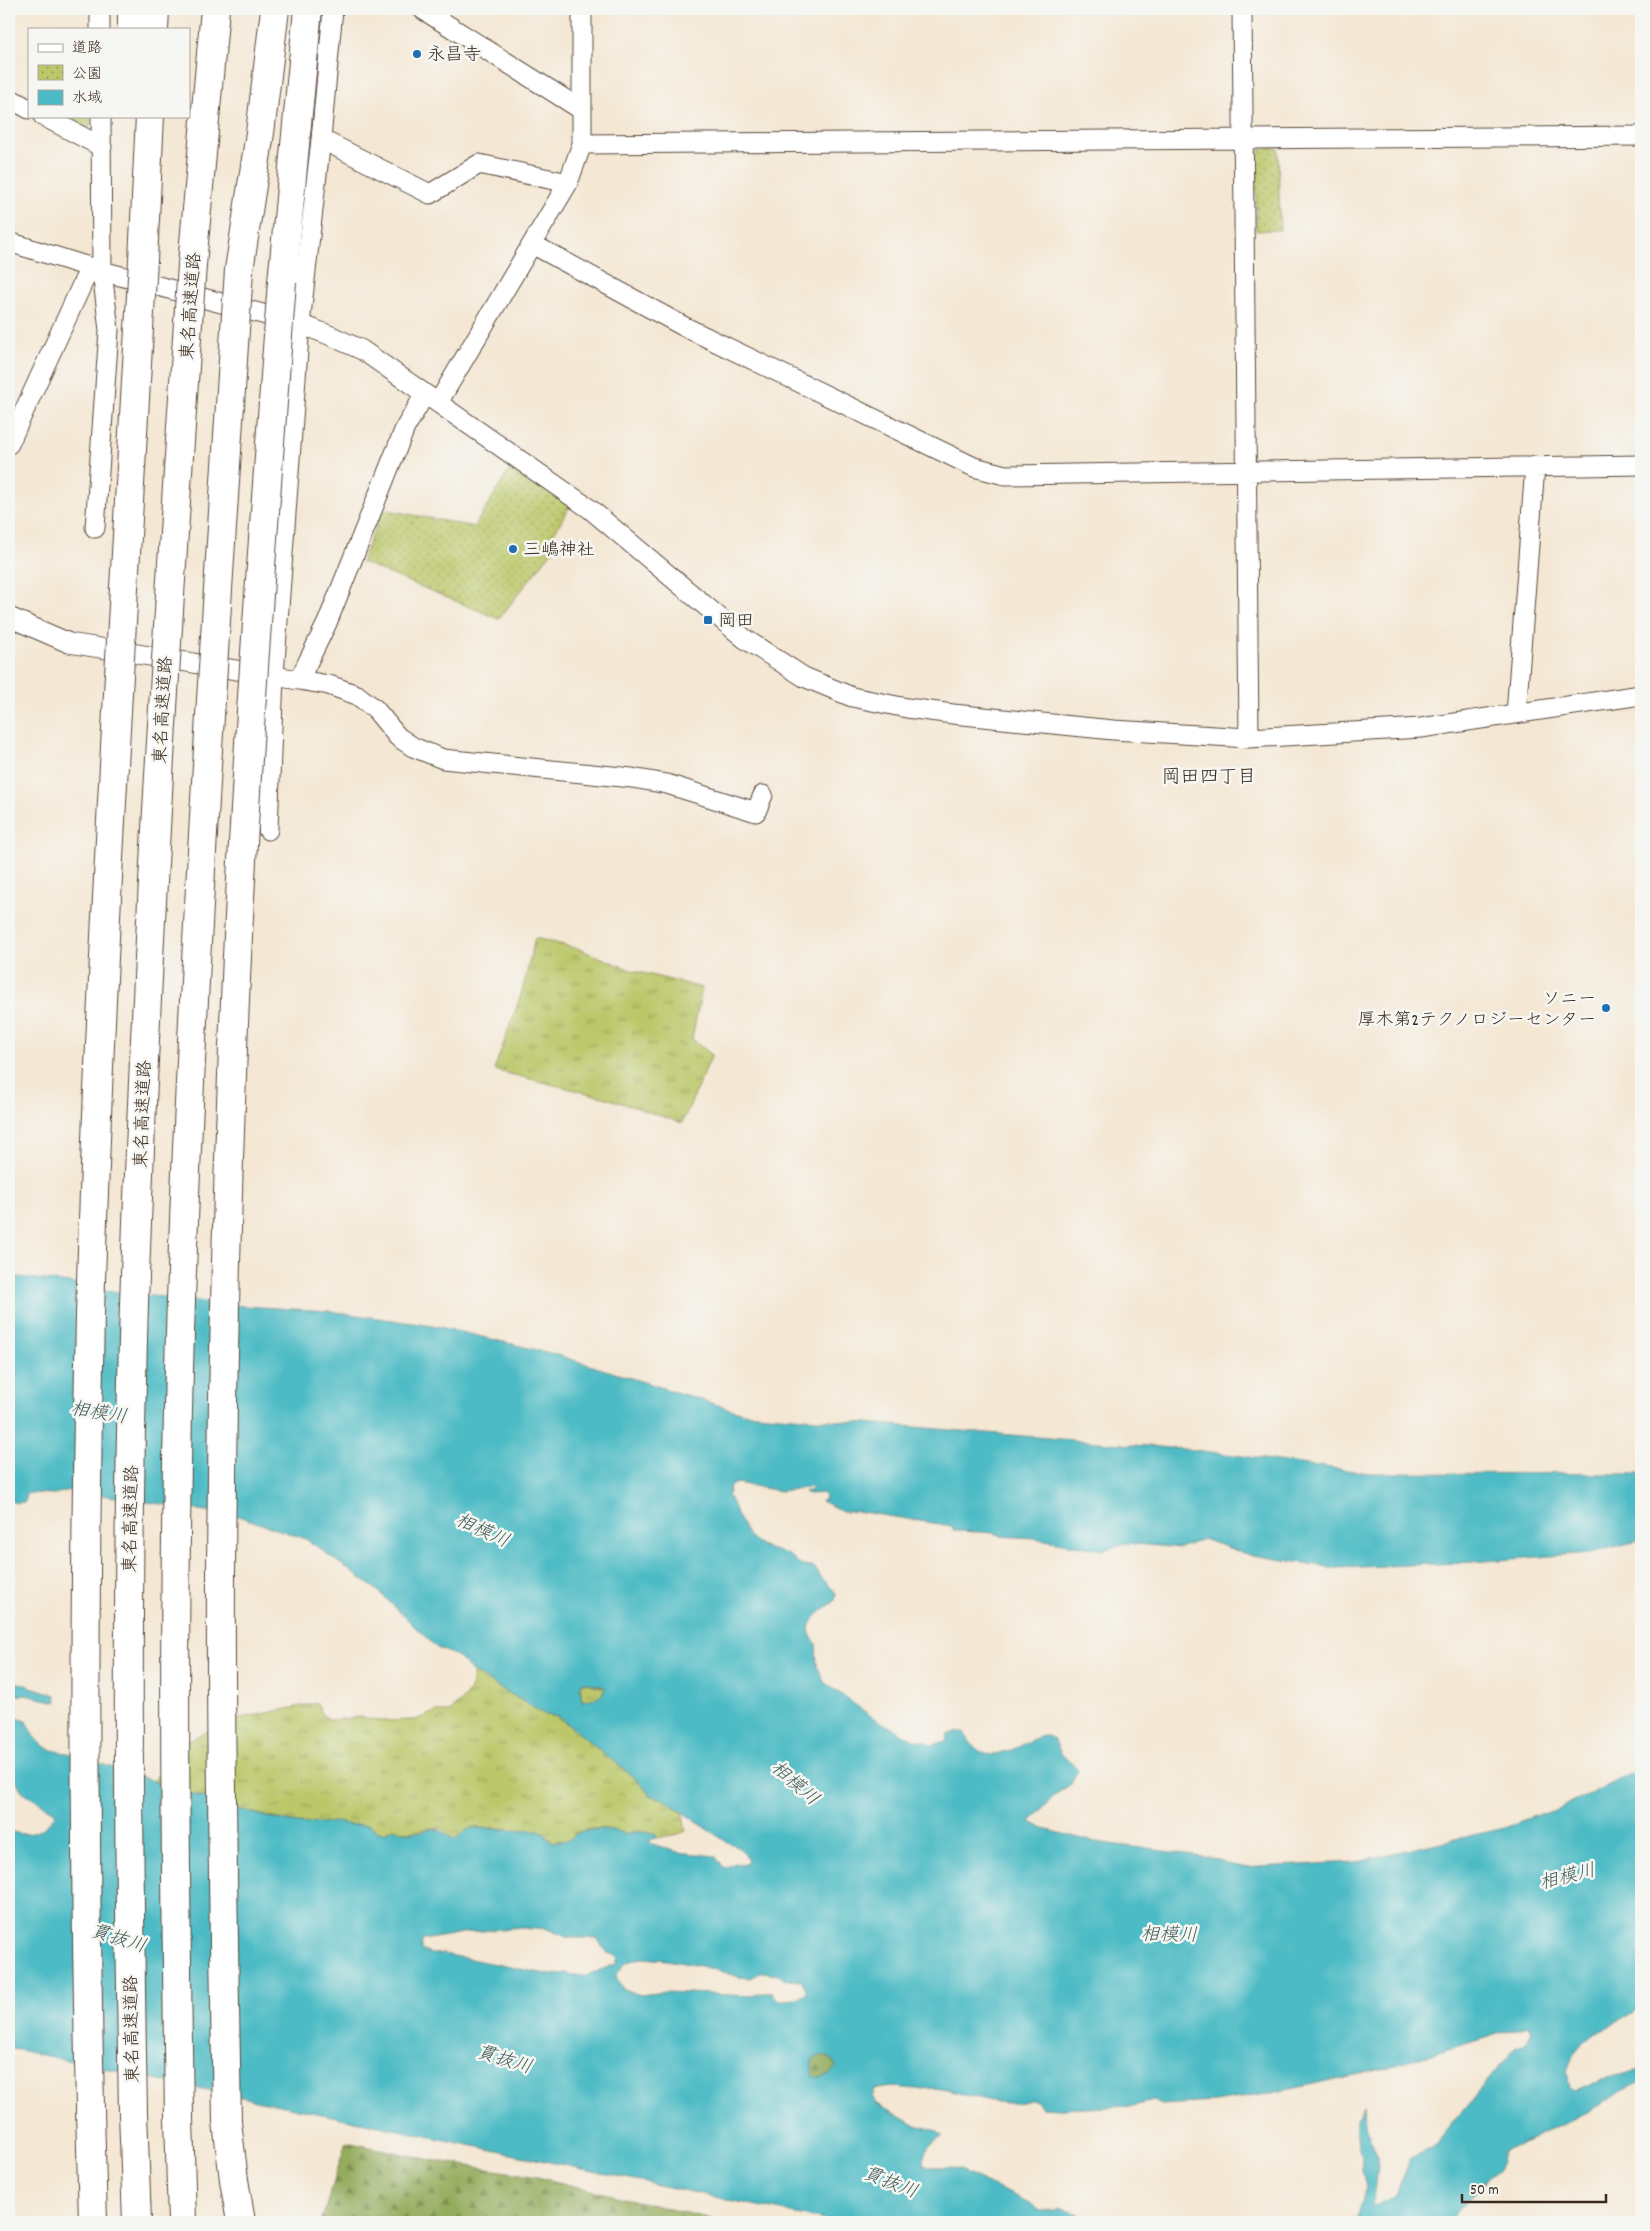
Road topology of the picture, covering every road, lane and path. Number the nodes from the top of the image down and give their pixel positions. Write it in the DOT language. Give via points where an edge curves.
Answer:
graph roads {
  1 [pos="100,9"];
  2 [pos="132,9"];
  3 [pos="155,9"];
  4 [pos="199,9"];
  5 [pos="216,9"];
  6 [pos="262,9"];
  7 [pos="275,9"];
  8 [pos="308,9"];
  9 [pos="332,9"];
  10 [pos="422,9"];
  11 [pos="582,9"];
  12 [pos="1242,9"];
  13 [pos="100,28"];
  14 [pos="132,28"];
  15 [pos="154,28"];
  16 [pos="582,110"];
  17 [pos="47,118"];
  18 [pos="101,118"];
  19 [pos="132,118"];
  20 [pos="150,118"];
  21 [pos="1641,136"];
  22 [pos="321,139"];
  23 [pos="1244,140"];
  24 [pos="582,144"];
  25 [pos="102,147"];
  26 [pos="568,183"];
  27 [pos="9,242"];
  28 [pos="532,244"];
  29 [pos="138,259"];
  30 [pos="192,265"];
  31 [pos="96,269"];
  32 [pos="239,270"];
  33 [pos="300,324"];
  34 [pos="432,398"];
  35 [pos="9,444"];
  36 [pos="1641,465"];
  37 [pos="1535,466"];
  38 [pos="1247,472"];
  39 [pos="95,528"];
  40 [pos="9,617"];
  41 [pos="274,675"];
  42 [pos="299,680"];
  43 [pos="1641,695"];
  44 [pos="1516,714"];
  45 [pos="1249,738"];
  46 [pos="763,795"];
  47 [pos="268,830"];
  48 [pos="227,2122"];
  49 [pos="93,2222"];
  50 [pos="137,2222"];
  51 [pos="182,2222"];
  52 [pos="230,2222"];
  53 [pos="241,2222"];
  1 -- 13 [label="street"];
  2 -- 14 [label="highway"];
  3 -- 15 [label="highway"];
  4 -- 30 [label="highway"];
  5 -- 30 [label="highway, 東名高速道路"];
  6 -- 32 [label="highway"];
  7 -- 32 [label="highway"];
  8 -- 48 [label="highway, bridge" via="282,282 257,616 233,1046 221,1576"];
  9 -- 22 [label="street"];
  10 -- 16 [label="street"];
  11 -- 16 [label="street"];
  12 -- 23 [label="street"];
  16 -- 24 [label="street"];
  17 -- 25 [label="street"];
  18 -- 25 [label="street"];
  19 -- 29 [label="highway"];
  20 -- 29 [label="highway"];
  21 -- 23 [label="street"];
  22 -- 26 [label="street" via="430,194 479,164"];
  22 -- 33 [label="street"];
  23 -- 24 [label="street"];
  23 -- 38 [label="street"];
  24 -- 26 [label="street"];
  25 -- 31 [label="street"];
  26 -- 28 [label="street"];
  27 -- 31 [label="street"];
  28 -- 34 [label="street"];
  28 -- 38 [label="street" via="683,326 974,467 1005,475"];
  29 -- 49 [label="highway, bridge" via="138,348 110,841 90,1322 85,1851"];
  30 -- 50 [label="highway, 東名高速道路, bridge" via="156,817 134,1306 129,1569 129,1856 132,2112"];
  31 -- 33 [label="street"];
  31 -- 35 [label="street"];
  31 -- 39 [label="street" via="109,330"];
  32 -- 51 [label="highway, bridge" via="204,804 181,1306 175,1855"];
  33 -- 34 [label="street" via="362,350"];
  33 -- 41 [label="street"];
  34 -- 42 [label="street" via="405,428 327,623"];
  34 -- 45 [label="street" via="590,509 745,639 821,685 852,697 953,714 1113,730"];
  36 -- 37 [label="street"];
  37 -- 38 [label="street"];
  37 -- 44 [label="street"];
  38 -- 45 [label="street"];
  40 -- 41 [label="street" via="69,643"];
  41 -- 42 [label="street"];
  41 -- 47 [label="street"];
  42 -- 46 [label="street" via="329,685 357,695 375,708 398,737 443,759 632,778 666,784 756,812"];
  43 -- 44 [label="street"];
  44 -- 45 [label="street" via="1421,728"];
  48 -- 52 [label="highway"];
  48 -- 53 [label="highway"];
}
